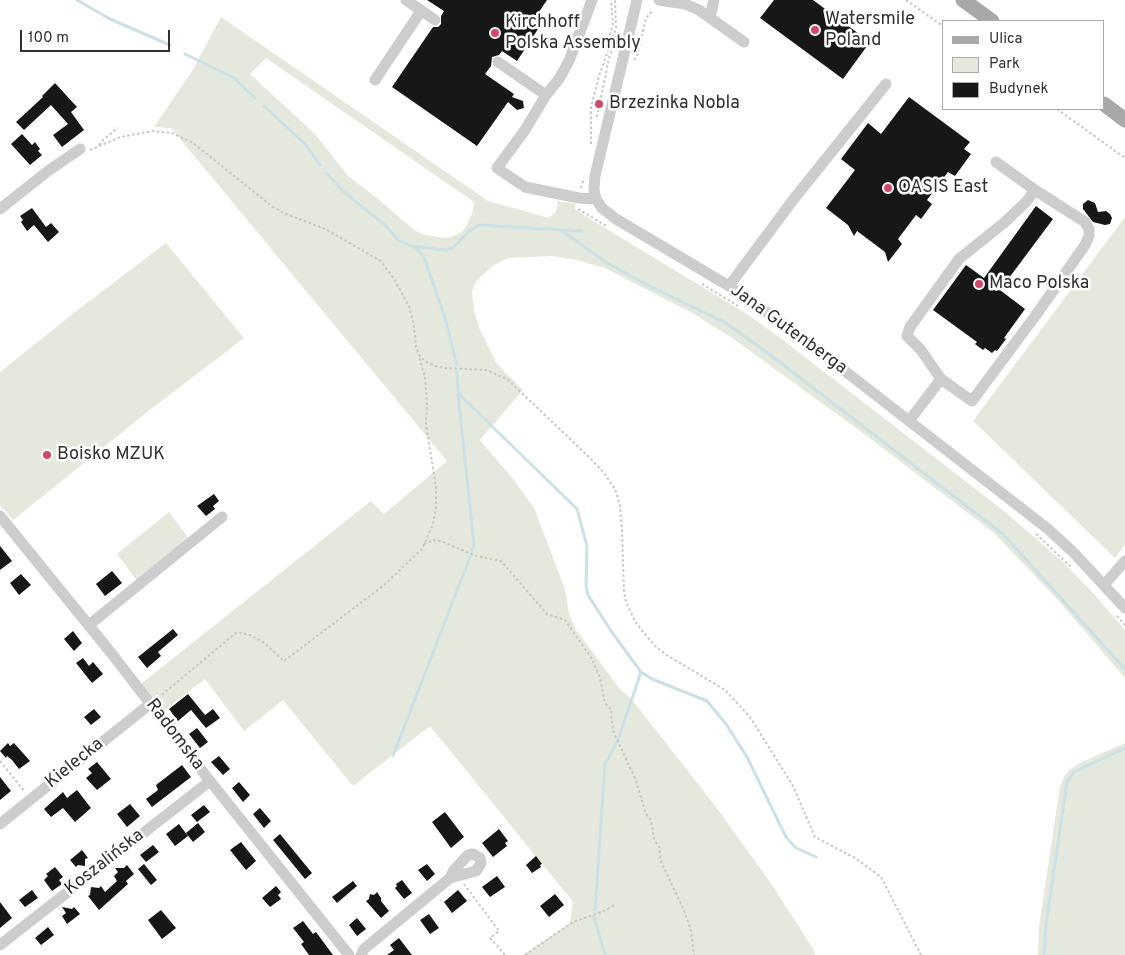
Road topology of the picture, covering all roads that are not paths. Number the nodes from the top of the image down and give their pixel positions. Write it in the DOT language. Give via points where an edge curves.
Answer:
graph roads {
  1 [pos="406,0"];
  2 [pos="592,0"];
  3 [pos="638,0"];
  4 [pos="714,0"];
  5 [pos="963,0"];
  6 [pos="686,2"];
  7 [pos="658,4"];
  8 [pos="421,11"];
  9 [pos="710,17"];
  10 [pos="434,20"];
  11 [pos="991,20"];
  12 [pos="744,42"];
  13 [pos="498,62"];
  14 [pos="375,80"];
  15 [pos="886,84"];
  16 [pos="546,95"];
  17 [pos="1105,105"];
  18 [pos="1125,120"];
  19 [pos="80,149"];
  20 [pos="996,162"];
  21 [pos="1035,190"];
  22 [pos="596,199"];
  23 [pos="0,210"];
  24 [pos="729,286"];
  25 [pos="941,379"];
  26 [pos="909,421"];
  27 [pos="0,516"];
  28 [pos="222,517"];
  29 [pos="1125,561"];
  30 [pos="1104,585"];
  31 [pos="1120,611"];
  32 [pos="89,625"];
  33 [pos="150,704"];
  34 [pos="210,781"];
  35 [pos="0,824"];
  36 [pos="454,877"];
  37 [pos="0,945"];
  38 [pos="349,955"];
  39 [pos="360,955"];
  1 -- 8 [label="street"];
  2 -- 16 [label="street" via="569,61"];
  3 -- 22 [label="street" via="596,176"];
  4 -- 9 [label="street"];
  5 -- 11 [label="main road"];
  6 -- 7 [label="street"];
  6 -- 9 [label="street"];
  8 -- 10 [label="street"];
  8 -- 14 [label="street"];
  9 -- 12 [label="street"];
  13 -- 16 [label="street"];
  15 -- 24 [label="street"];
  16 -- 22 [label="street" via="497,168 525,187"];
  17 -- 18 [label="main road"];
  19 -- 23 [label="street"];
  20 -- 21 [label="street"];
  21 -- 25 [label="street" via="1006,222 959,259 910,327 907,336"];
  21 -- 25 [label="street" via="1085,222 1089,236 1085,245 972,401"];
  22 -- 24 [label="street, Jana Gutenberga" via="616,220"];
  24 -- 26 [label="street, Jana Gutenberga" via="787,326"];
  25 -- 26 [label="street"];
  26 -- 30 [label="street, Jana Gutenberga" via="1048,529"];
  27 -- 32 [label="street, Radomska"];
  28 -- 32 [label="street"];
  29 -- 30 [label="street"];
  30 -- 31 [label="street, Jana Gutenberga"];
  32 -- 33 [label="street, Radomska"];
  33 -- 34 [label="street, Radomska"];
  33 -- 35 [label="street, Kielecka"];
  34 -- 37 [label="street, Koszalińska"];
  34 -- 38 [label="street, Radomska"];
  36 -- 39 [label="street"];
}
